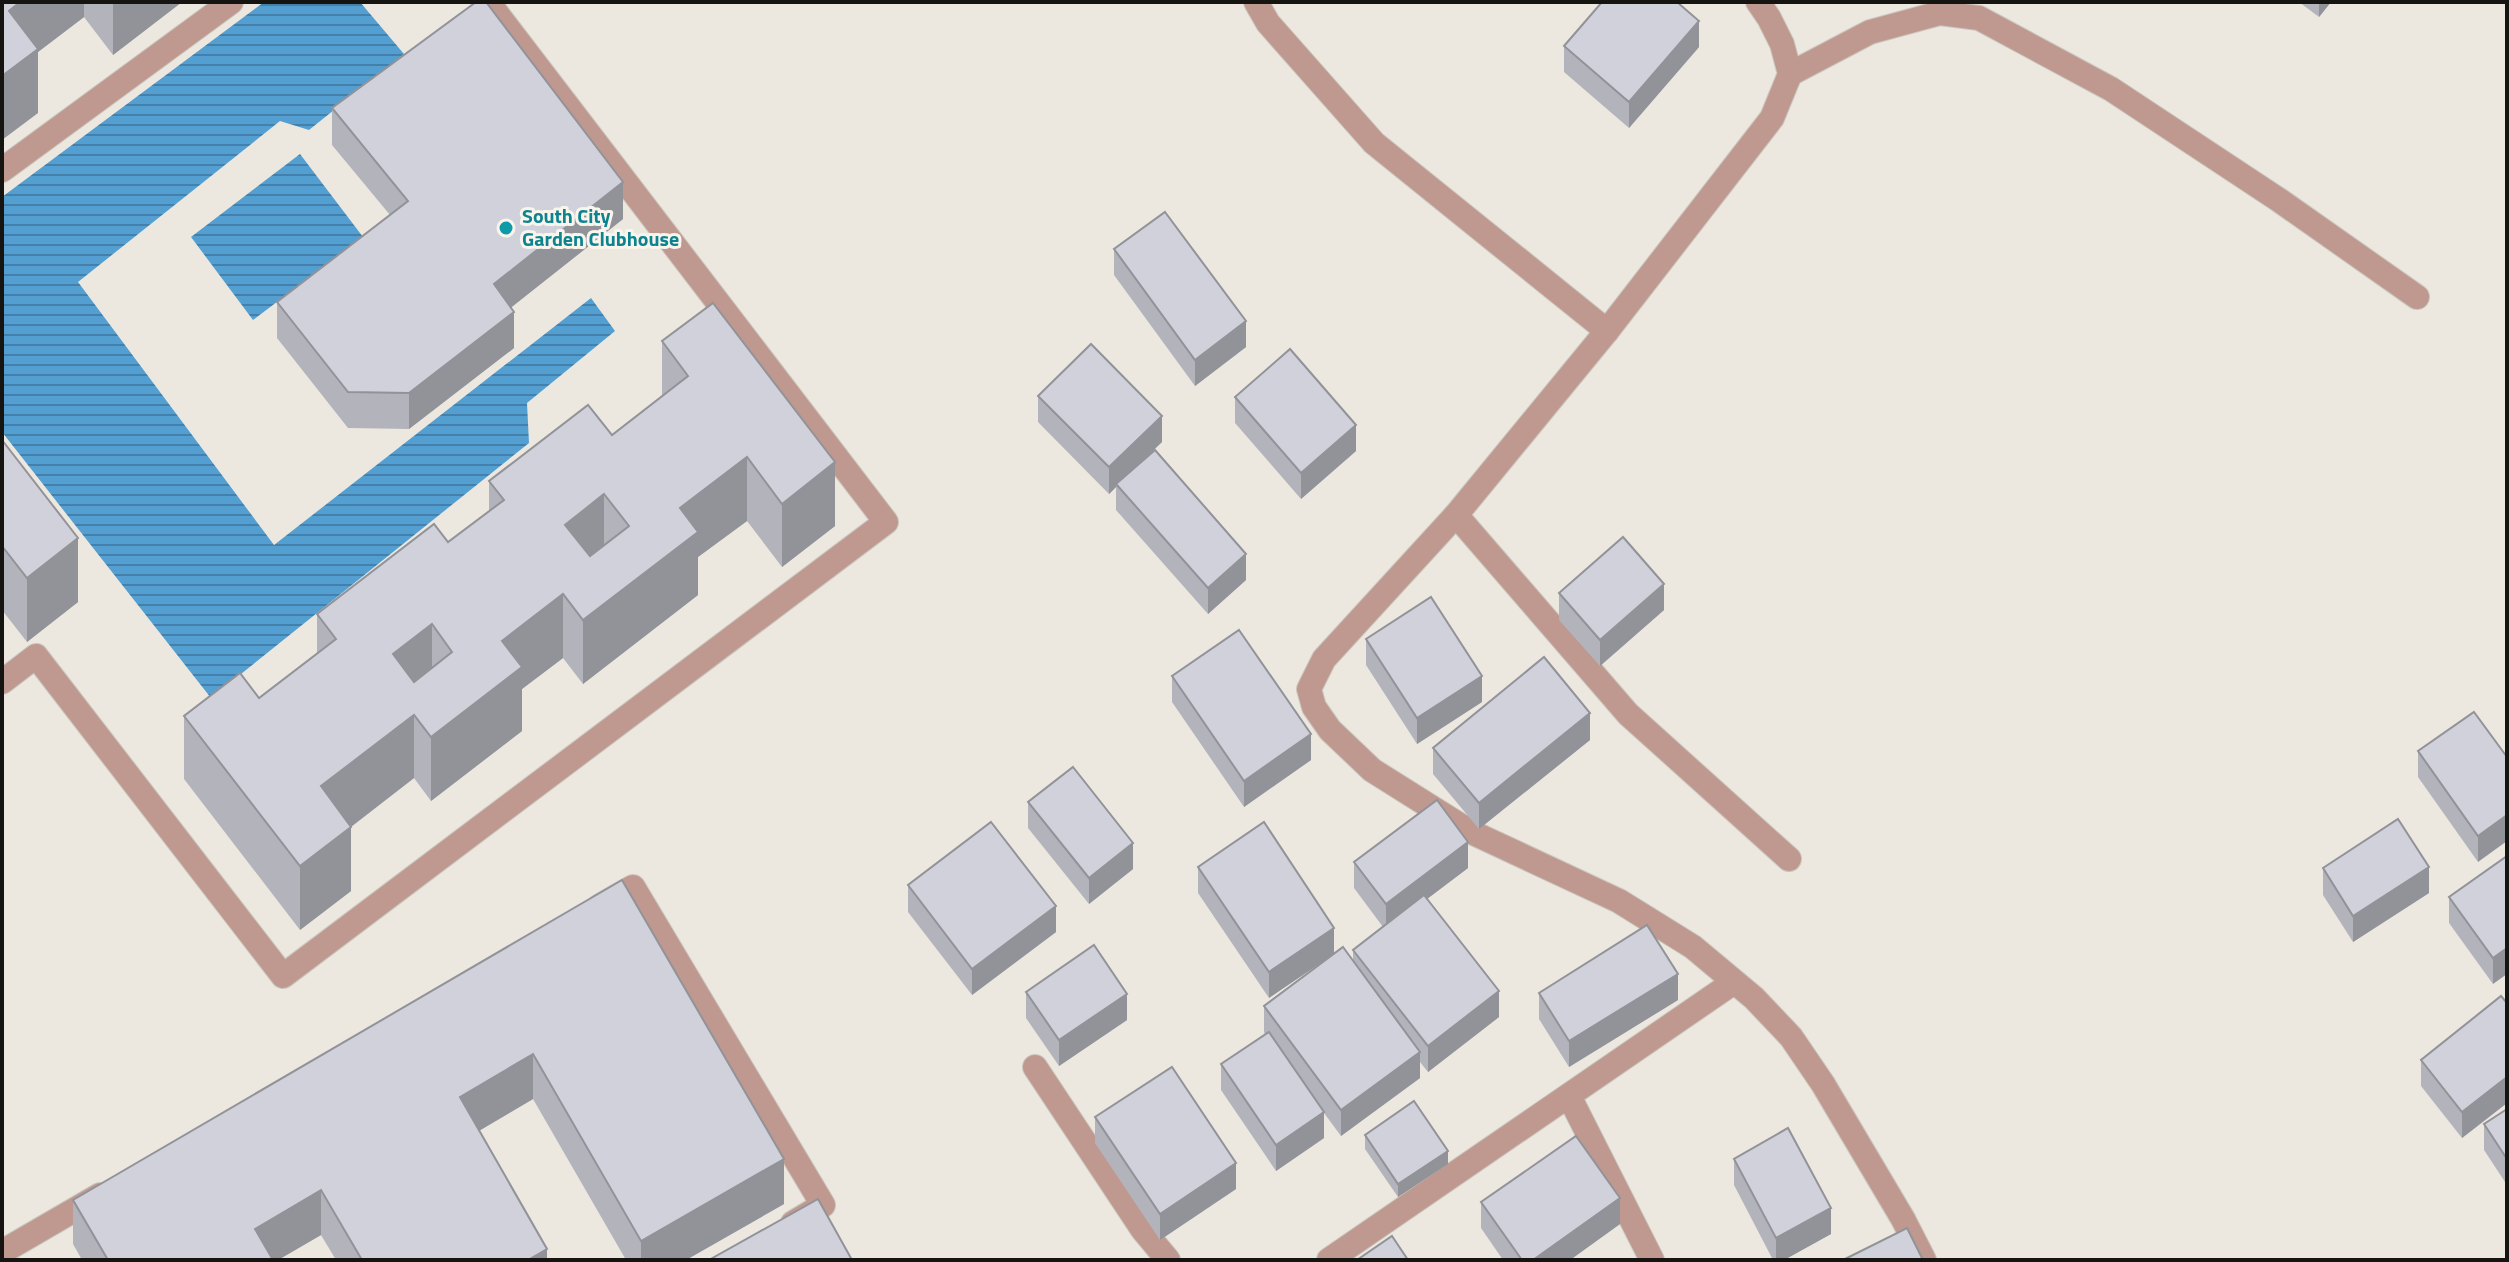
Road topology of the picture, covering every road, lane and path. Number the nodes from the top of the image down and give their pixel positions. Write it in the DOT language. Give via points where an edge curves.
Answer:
graph roads {
  1 [pos="231,2"];
  2 [pos="488,2"];
  3 [pos="1256,2"];
  4 [pos="1758,2"];
  5 [pos="1790,74"];
  6 [pos="2,170"];
  7 [pos="2417,297"];
  8 [pos="1607,331"];
  9 [pos="1456,515"];
  10 [pos="2,682"];
  11 [pos="1789,859"];
  12 [pos="578,919"];
  13 [pos="1734,982"];
  14 [pos="1035,1067"];
  15 [pos="1569,1096"];
  16 [pos="126,1180"];
  17 [pos="770,1237"];
  18 [pos="2,1252"];
  19 [pos="8,1260"];
  20 [pos="1168,1260"];
  21 [pos="1329,1260"];
  22 [pos="1652,1260"];
  23 [pos="1924,1260"];
  1 -- 6 [label="street"];
  2 -- 10 [label="street" via="886,522 283,976 36,656"];
  3 -- 8 [label="street" via="1268,23 1374,143"];
  4 -- 5 [label="street" via="1782,44"];
  5 -- 7 [label="street" via="1870,32 1940,13 1979,18 2111,89"];
  5 -- 8 [label="street" via="1772,118"];
  8 -- 9 [label="street"];
  9 -- 11 [label="street" via="1628,714"];
  9 -- 13 [label="street" via="1324,659 1309,689 1314,707 1372,770 1422,803 1469,831 1619,901 1693,947"];
  12 -- 17 [label="street" via="633,887 823,1205"];
  13 -- 15 [label="street"];
  13 -- 23 [label="street" via="1791,1037 1823,1084 1905,1241"];
  14 -- 20 [label="street"];
  15 -- 21 [label="street"];
  15 -- 22 [label="street"];
  16 -- 18 [label="street"];
  18 -- 19 [label="street"];
}
